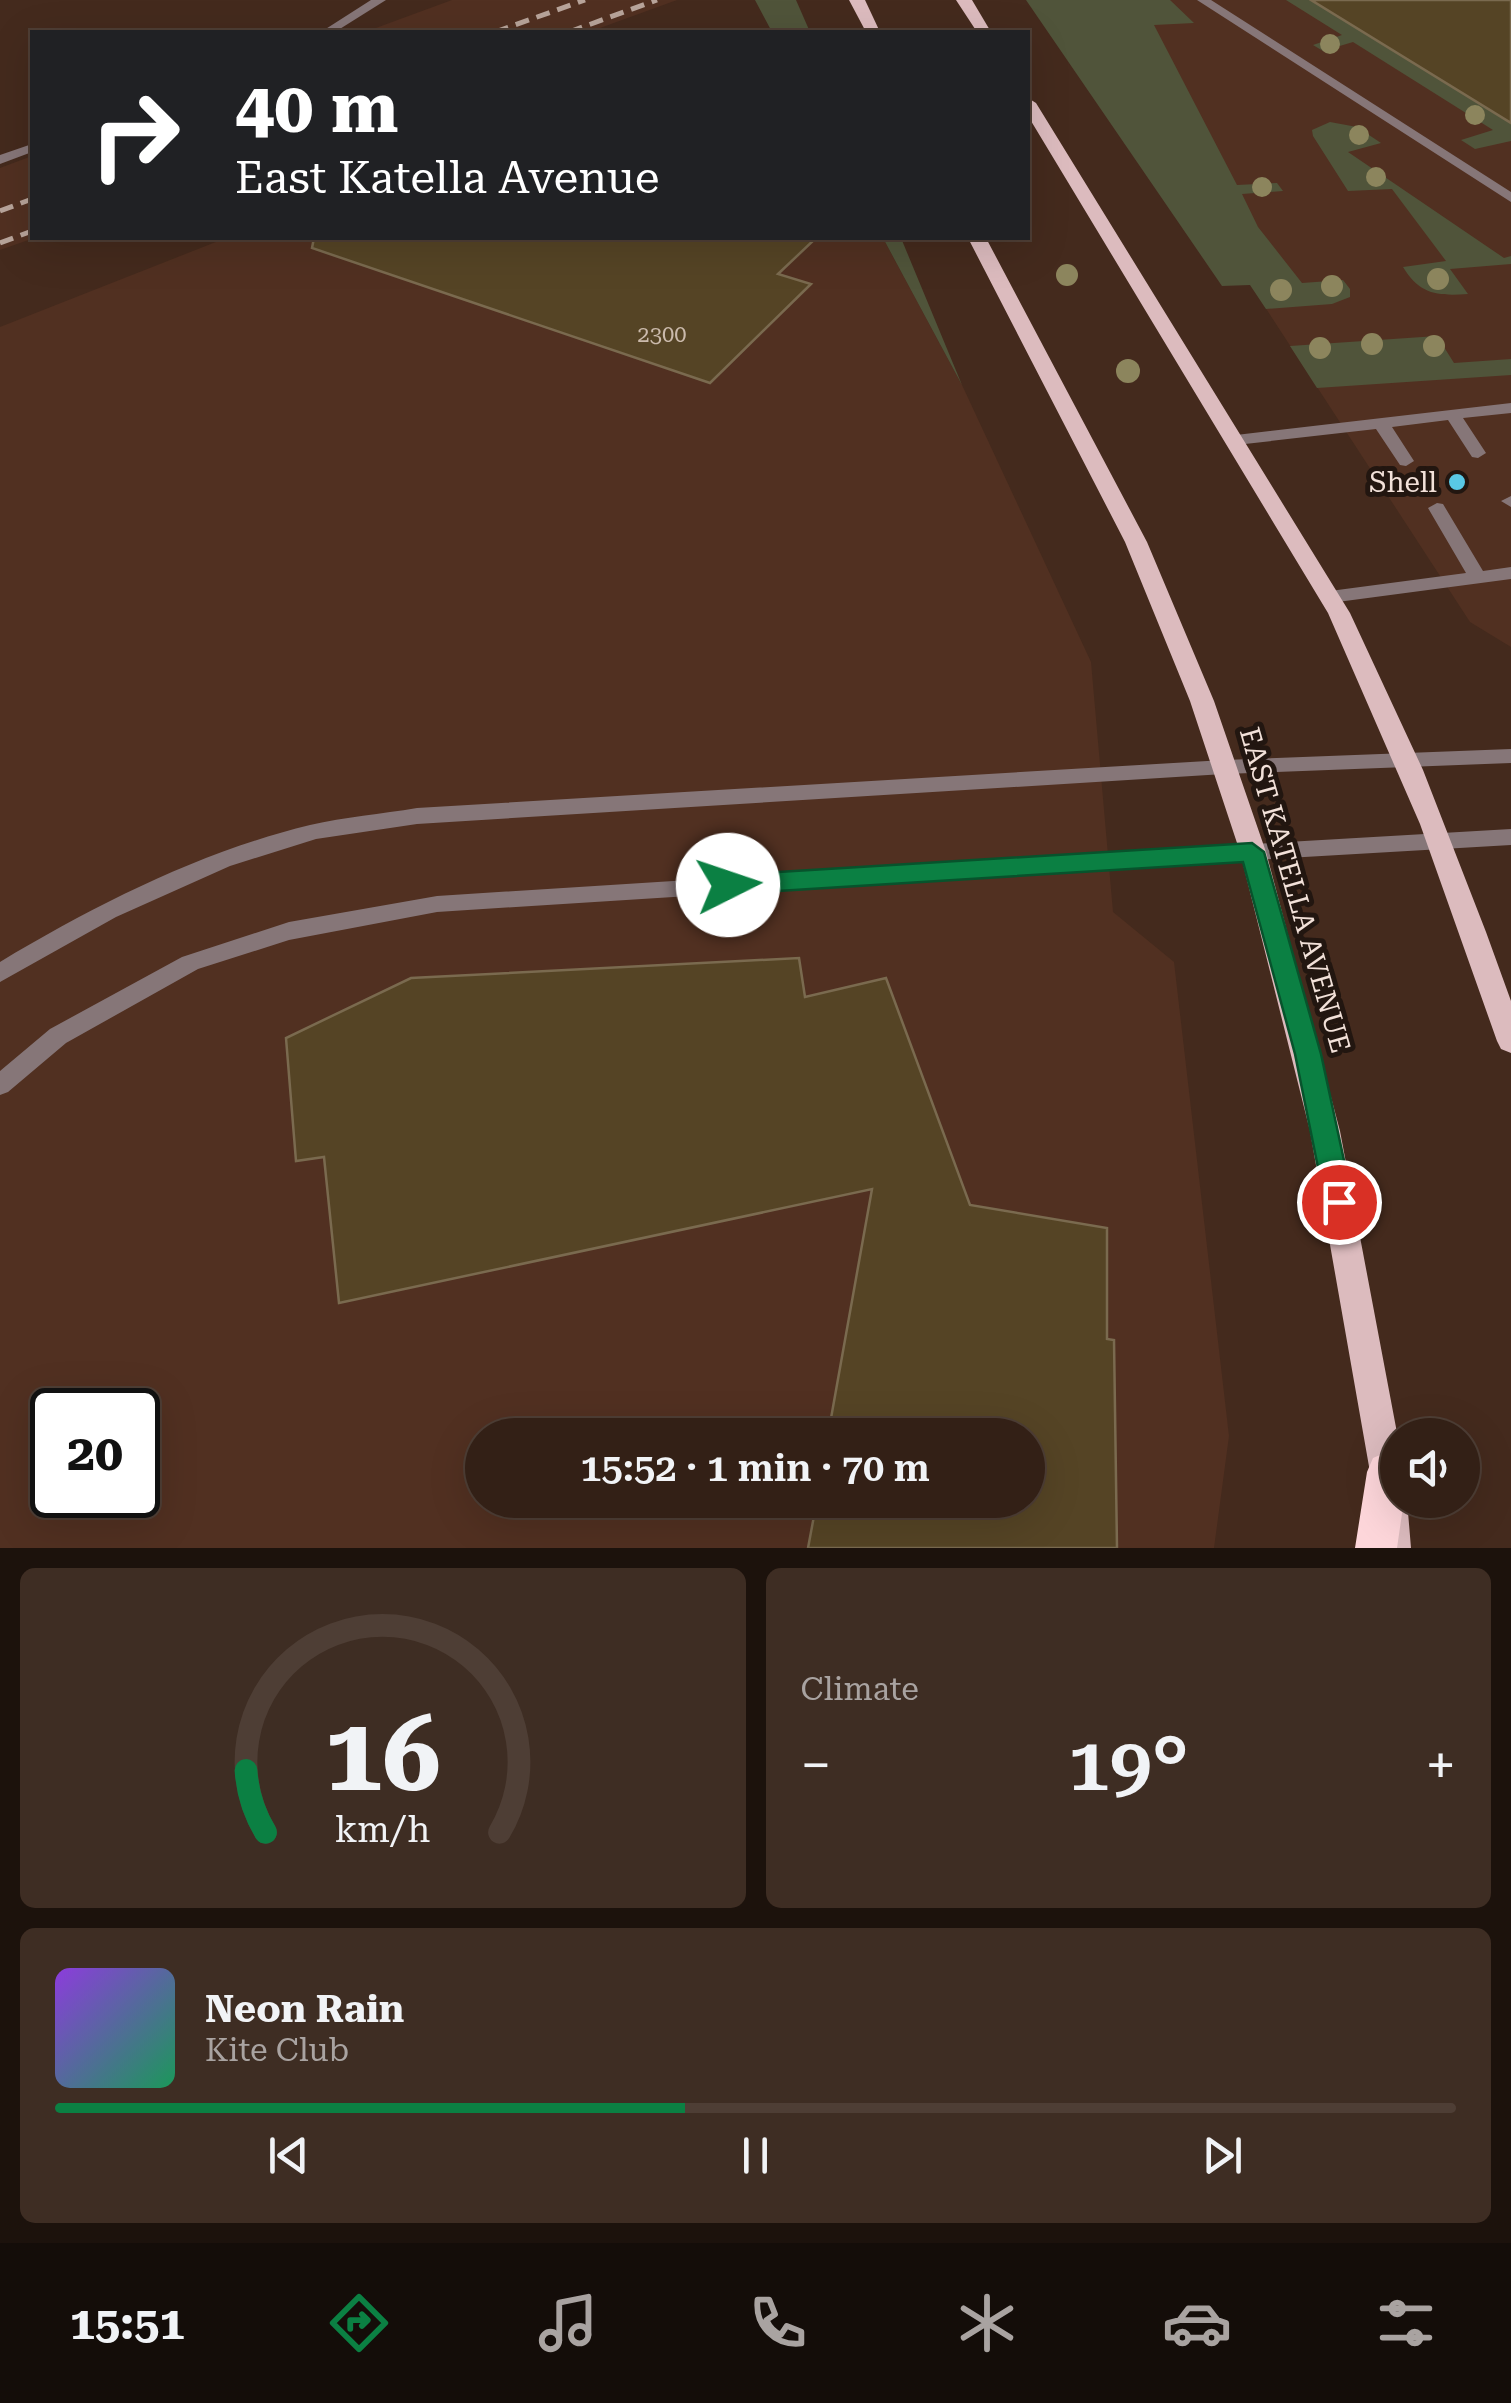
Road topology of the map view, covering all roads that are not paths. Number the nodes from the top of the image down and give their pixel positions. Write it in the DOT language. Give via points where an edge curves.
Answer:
graph roads {
  1 [pos="380,0"];
  2 [pos="856,0"];
  3 [pos="964,0"];
  4 [pos="1204,0"];
  5 [pos="329,30"];
  6 [pos="872,30"];
  7 [pos="983,30"];
  8 [pos="1030,107"];
  9 [pos="30,149"];
  10 [pos="0,160"];
  11 [pos="1511,198"];
  12 [pos="978,240"];
  13 [pos="1510,409"];
  14 [pos="1453,415"];
  15 [pos="1381,423"];
  16 [pos="1236,440"];
  17 [pos="1478,453"];
  18 [pos="1406,461"];
  19 [pos="1437,508"];
  20 [pos="1511,573"];
  21 [pos="1478,578"];
  22 [pos="1330,596"];
  23 [pos="1511,756"];
  24 [pos="1406,760"];
  25 [pos="1224,767"];
  26 [pos="1511,838"];
  27 [pos="1440,842"];
  28 [pos="1252,852"];
  29 [pos="0,973"];
  30 [pos="1511,1041"];
  31 [pos="0,1086"];
  32 [pos="1380,1434"];
  33 [pos="1380,1518"];
  34 [pos="1391,1518"];
  35 [pos="1376,1548"];
  36 [pos="1394,1548"];
  1 -- 5 [label="street"];
  2 -- 6 [label="main road"];
  3 -- 7 [label="main road"];
  4 -- 11 [label="street"];
  8 -- 16 [label="main road"];
  9 -- 10 [label="street"];
  12 -- 25 [label="main road, EAST KATELLA AVENUE" via="1136,542"];
  13 -- 14 [label="street"];
  14 -- 15 [label="street"];
  14 -- 17 [label="street"];
  15 -- 16 [label="street"];
  15 -- 18 [label="street"];
  16 -- 22 [label="main road"];
  19 -- 21 [label="street"];
  20 -- 21 [label="street"];
  21 -- 22 [label="street"];
  22 -- 24 [label="main road"];
  23 -- 24 [label="street"];
  24 -- 25 [label="street"];
  24 -- 27 [label="main road"];
  25 -- 28 [label="main road, EAST KATELLA AVENUE"];
  25 -- 29 [label="street" via="417,816 302,835 175,880"];
  26 -- 27 [label="street"];
  27 -- 28 [label="street"];
  27 -- 30 [label="main road"];
  28 -- 31 [label="street" via="438,904 308,928 190,963 58,1036"];
  28 -- 32 [label="main road, EAST KATELLA AVENUE" via="1325,1131"];
  33 -- 35 [label="highway"];
  34 -- 36 [label="main road, EAST KATELLA AVENUE"];
}
